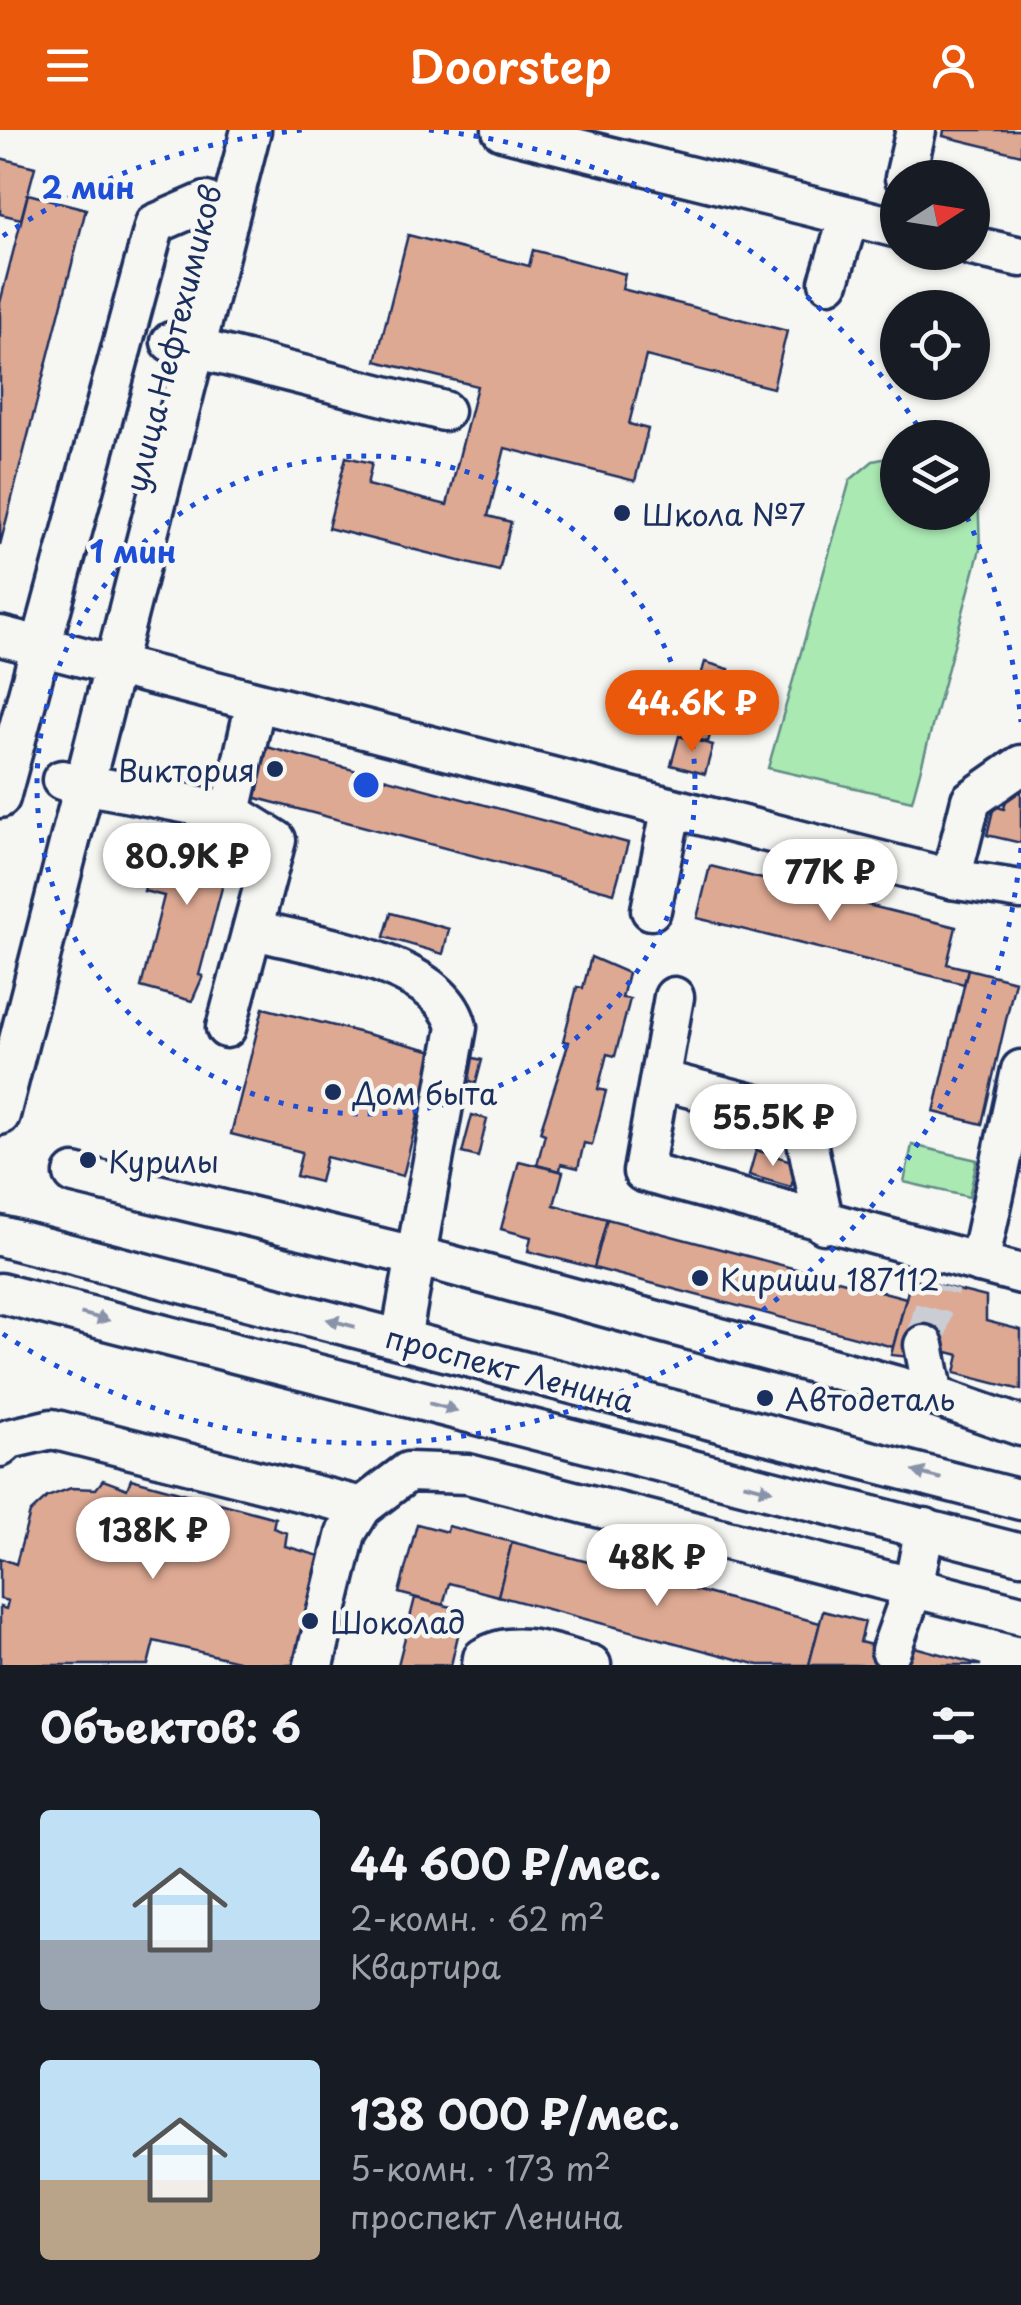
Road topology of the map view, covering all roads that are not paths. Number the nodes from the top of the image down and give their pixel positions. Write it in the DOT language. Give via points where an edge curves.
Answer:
graph roads {
  1 [pos="225,130"];
  2 [pos="251,130"];
  3 [pos="502,130"];
  4 [pos="916,130"];
  5 [pos="909,160"];
  6 [pos="206,202"];
  7 [pos="849,216"];
  8 [pos="880,219"];
  9 [pos="990,250"];
  10 [pos="1021,257"];
  11 [pos="828,282"];
  12 [pos="183,345"];
  13 [pos="444,410"];
  14 [pos="0,636"];
  15 [pos="43,648"];
  16 [pos="101,663"];
  17 [pos="256,702"];
  18 [pos="1021,765"];
  19 [pos="71,782"];
  20 [pos="0,798"];
  21 [pos="671,811"];
  22 [pos="231,812"];
  23 [pos="951,879"];
  24 [pos="1021,890"];
  25 [pos="651,910"];
  26 [pos="254,930"];
  27 [pos="674,997"];
  28 [pos="8,1014"];
  29 [pos="226,1028"];
  30 [pos="1021,1070"];
  31 [pos="660,1080"];
  32 [pos="0,1115"];
  33 [pos="74,1174"];
  34 [pos="824,1224"];
  35 [pos="0,1236"];
  36 [pos="413,1258"];
  37 [pos="956,1268"];
  38 [pos="1021,1274"];
  39 [pos="0,1293"];
  40 [pos="401,1339"];
  41 [pos="924,1345"];
  42 [pos="934,1396"];
  43 [pos="1021,1426"];
  44 [pos="546,1435"];
  45 [pos="0,1447"];
  46 [pos="533,1490"];
  47 [pos="1021,1500"];
  48 [pos="362,1506"];
  49 [pos="925,1528"];
  50 [pos="1021,1554"];
  51 [pos="913,1588"];
  52 [pos="1021,1615"];
  53 [pos="891,1650"];
  54 [pos="314,1665"];
  55 [pos="482,1665"];
  56 [pos="591,1665"];
  1 -- 6 [label="street, улица Нефтехимиков"];
  2 -- 12 [label="street"];
  3 -- 7 [label="street"];
  4 -- 5 [label="street"];
  6 -- 12 [label="street, улица Нефтехимиков"];
  6 -- 15 [label="street" via="155,224"];
  7 -- 8 [label="street"];
  7 -- 11 [label="street"];
  9 -- 10 [label="street"];
  12 -- 13 [label="street"];
  12 -- 16 [label="street, улица Нефтехимиков"];
  14 -- 15 [label="street"];
  15 -- 16 [label="street"];
  15 -- 20 [label="street"];
  16 -- 17 [label="street"];
  16 -- 19 [label="street, улица Нефтехимиков"];
  17 -- 21 [label="street"];
  17 -- 22 [label="street"];
  18 -- 23 [label="street" via="972,800"];
  19 -- 22 [label="street"];
  19 -- 28 [label="street, улица Нефтехимиков"];
  21 -- 23 [label="street"];
  21 -- 25 [label="street"];
  22 -- 26 [label="street" via="276,840"];
  23 -- 24 [label="street"];
  26 -- 29 [label="street"];
  26 -- 36 [label="street" via="407,971 454,1012 457,1026"];
  27 -- 31 [label="street"];
  28 -- 32 [label="street, улица Нефтехимиков"];
  30 -- 37 [label="street"];
  31 -- 34 [label="street" via="788,1113 806,1137"];
  31 -- 34 [label="street" via="643,1172"];
  33 -- 36 [label="street"];
  34 -- 37 [label="street"];
  40 -- 35 [label="street, проспект Ленина, one-way"];
  36 -- 40 [label="street"];
  36 -- 42 [label="street"];
  37 -- 38 [label="street"];
  39 -- 44 [label="street, проспект Ленина, one-way"];
  47 -- 40 [label="street, проспект Ленина, one-way"];
  41 -- 42 [label="street"];
  42 -- 43 [label="street"];
  44 -- 46 [label="street"];
  44 -- 49 [label="street, проспект Ленина, one-way"];
  45 -- 48 [label="street" via="52,1429"];
  46 -- 48 [label="street" via="468,1474 408,1472"];
  46 -- 51 [label="street"];
  48 -- 54 [label="street" via="346,1533"];
  49 -- 50 [label="street, проспект Ленина"];
  49 -- 51 [label="street"];
  51 -- 52 [label="street"];
  51 -- 53 [label="street"];
  55 -- 56 [label="street" via="498,1648"];
}
